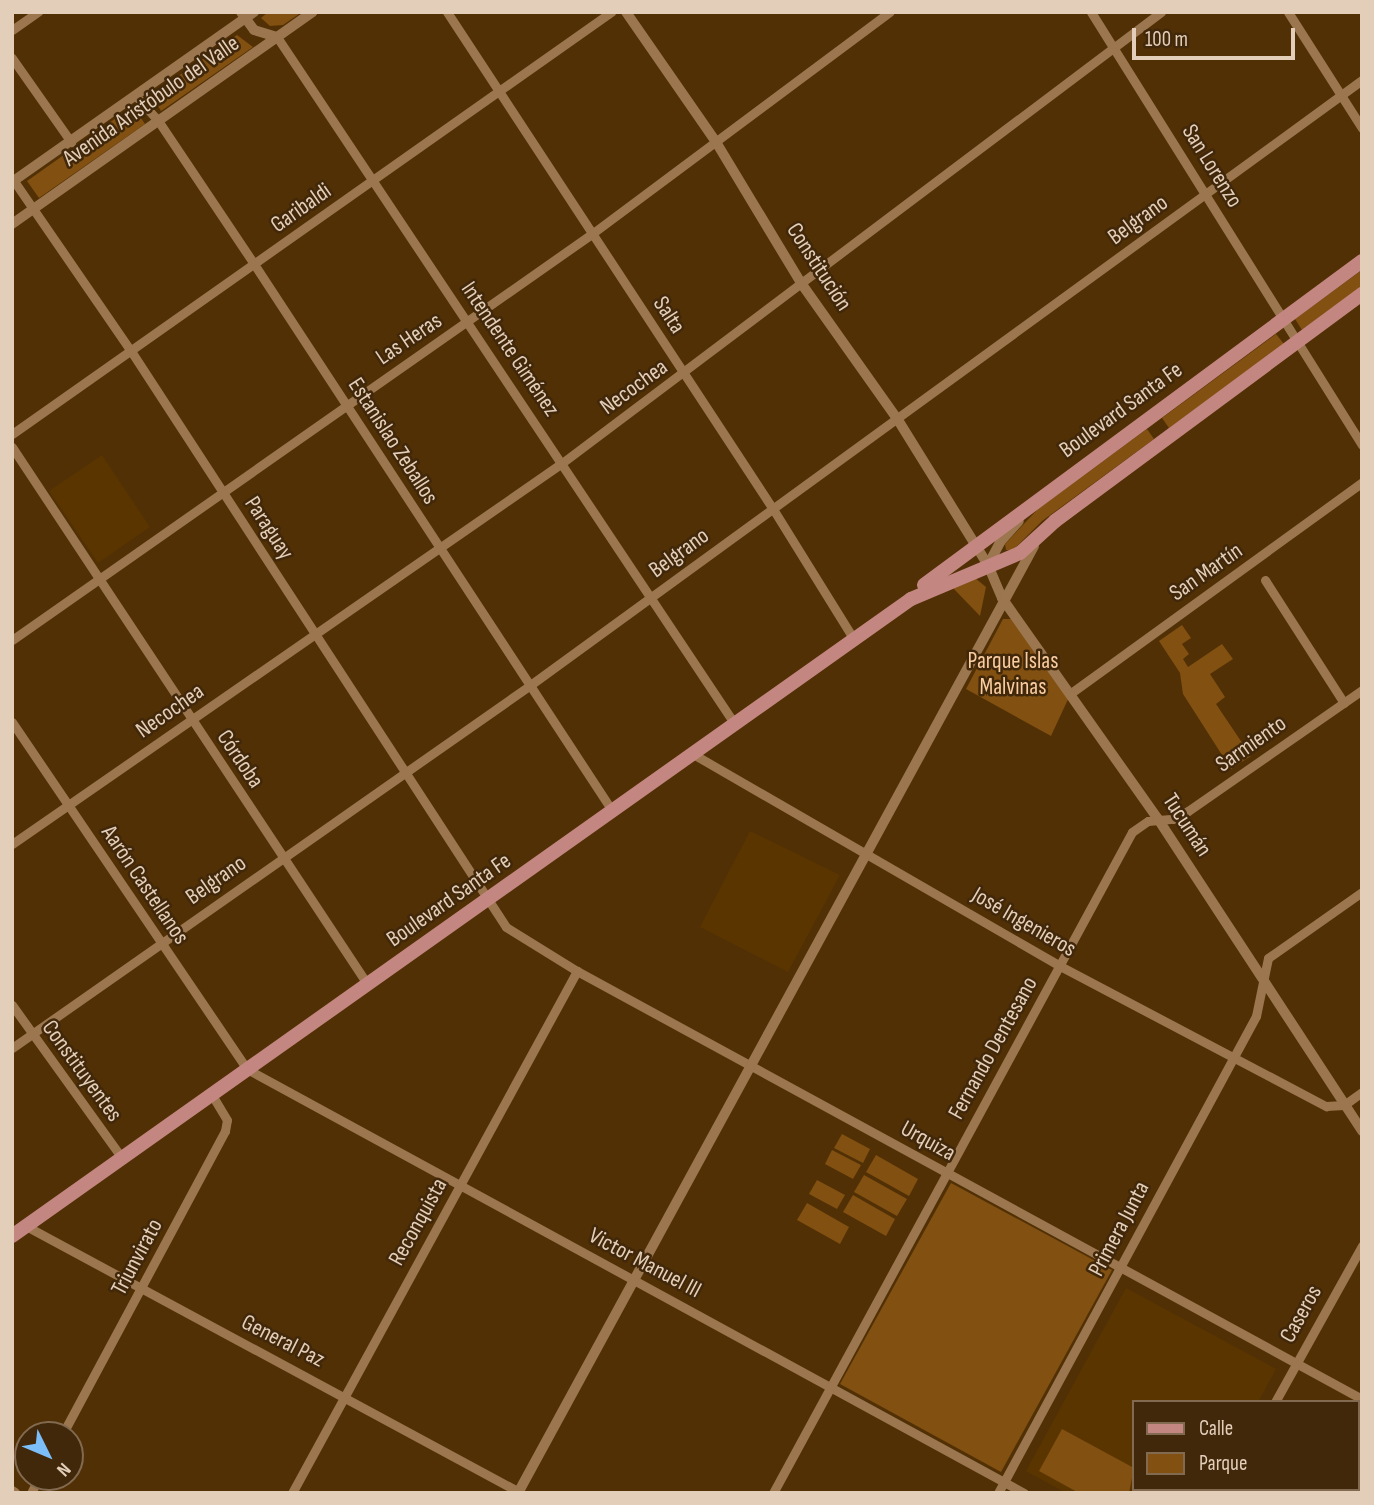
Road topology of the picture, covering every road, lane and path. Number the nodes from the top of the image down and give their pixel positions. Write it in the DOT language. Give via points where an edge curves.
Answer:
graph roads {
  1 [pos="38,12"];
  2 [pos="313,12"];
  3 [pos="447,12"];
  4 [pos="611,12"];
  5 [pos="626,12"];
  6 [pos="890,12"];
  7 [pos="1091,12"];
  8 [pos="1161,12"];
  9 [pos="1288,12"];
  10 [pos="247,14"];
  11 [pos="12,30"];
  12 [pos="277,37"];
  13 [pos="1115,47"];
  14 [pos="12,58"];
  15 [pos="1362,80"];
  16 [pos="500,90"];
  17 [pos="1342,94"];
  18 [pos="135,95"];
  19 [pos="159,122"];
  20 [pos="1362,128"];
  21 [pos="71,142"];
  22 [pos="716,142"];
  23 [pos="375,180"];
  24 [pos="13,181"];
  25 [pos="1207,192"];
  26 [pos="35,208"];
  27 [pos="12,224"];
  28 [pos="593,233"];
  29 [pos="1362,261"];
  30 [pos="254,264"];
  31 [pos="801,283"];
  32 [pos="1362,294"];
  33 [pos="1280,320"];
  34 [pos="466,323"];
  35 [pos="1295,343"];
  36 [pos="131,351"];
  37 [pos="685,374"];
  38 [pos="346,405"];
  39 [pos="1151,416"];
  40 [pos="898,420"];
  41 [pos="12,434"];
  42 [pos="1166,439"];
  43 [pos="1362,444"];
  44 [pos="12,447"];
  45 [pos="562,463"];
  46 [pos="1362,482"];
  47 [pos="1051,490"];
  48 [pos="222,492"];
  49 [pos="773,509"];
  50 [pos="1048,527"];
  51 [pos="975,545"];
  52 [pos="439,546"];
  53 [pos="988,565"];
  54 [pos="1265,580"];
  55 [pos="97,581"];
  56 [pos="652,597"];
  57 [pos="1002,598"];
  58 [pos="911,599"];
  59 [pos="315,632"];
  60 [pos="12,640"];
  61 [pos="855,641"];
  62 [pos="528,686"];
  63 [pos="1362,690"];
  64 [pos="1071,693"];
  65 [pos="1344,703"];
  66 [pos="190,720"];
  67 [pos="12,722"];
  68 [pos="734,723"];
  69 [pos="693,754"];
  70 [pos="404,772"];
  71 [pos="68,805"];
  72 [pos="613,812"];
  73 [pos="1158,819"];
  74 [pos="12,844"];
  75 [pos="867,854"];
  76 [pos="283,856"];
  77 [pos="1362,892"];
  78 [pos="489,900"];
  79 [pos="161,942"];
  80 [pos="1060,965"];
  81 [pos="577,971"];
  82 [pos="1263,980"];
  83 [pos="368,985"];
  84 [pos="12,1005"];
  85 [pos="32,1034"];
  86 [pos="12,1048"];
  87 [pos="1233,1059"];
  88 [pos="752,1066"];
  89 [pos="247,1069"];
  90 [pos="1362,1092"];
  91 [pos="212,1095"];
  92 [pos="1344,1105"];
  93 [pos="1362,1131"];
  94 [pos="122,1158"];
  95 [pos="947,1173"];
  96 [pos="459,1188"];
  97 [pos="26,1226"];
  98 [pos="12,1236"];
  99 [pos="1362,1246"];
  100 [pos="1120,1268"];
  101 [pos="634,1278"];
  102 [pos="141,1289"];
  103 [pos="1296,1363"];
  104 [pos="833,1385"];
  105 [pos="345,1395"];
  106 [pos="1362,1399"];
  107 [pos="1276,1400"];
  108 [pos="70,1421"];
  109 [pos="1004,1482"];
  110 [pos="519,1492"];
  111 [pos="292,1493"];
  112 [pos="774,1493"];
  113 [pos="998,1493"];
  114 [pos="1024,1493"];
  1 -- 11 [label="street"];
  2 -- 12 [label="street, Avenida Aristóbulo del Valle"];
  3 -- 16 [label="street, Salta"];
  4 -- 16 [label="street, Garibaldi"];
  5 -- 22 [label="street, Constitución"];
  6 -- 22 [label="street, Las Heras"];
  7 -- 13 [label="street, San Lorenzo"];
  8 -- 13 [label="street, Necochea"];
  9 -- 17 [label="street"];
  10 -- 12 [label="street, Intendente Giménez" via="265,36"];
  10 -- 18 [label="street, Avenida Aristóbulo del Valle"];
  12 -- 19 [label="street, Avenida Aristóbulo del Valle"];
  12 -- 23 [label="street, Intendente Giménez"];
  13 -- 25 [label="street, San Lorenzo"];
  13 -- 31 [label="street, Necochea"];
  14 -- 21 [label="street"];
  15 -- 17 [label="street, Belgrano"];
  16 -- 23 [label="street, Garibaldi"];
  16 -- 28 [label="street, Salta"];
  17 -- 20 [label="street"];
  17 -- 25 [label="street, Belgrano"];
  18 -- 19 [label="street, Estanislao Zeballos"];
  18 -- 21 [label="street, Avenida Aristóbulo del Valle"];
  19 -- 26 [label="street, Avenida Aristóbulo del Valle"];
  19 -- 30 [label="street, Estanislao Zeballos"];
  21 -- 24 [label="street, Avenida Aristóbulo del Valle"];
  22 -- 28 [label="street, Las Heras"];
  22 -- 31 [label="street, Constitución"];
  23 -- 30 [label="street, Garibaldi"];
  23 -- 34 [label="street, Intendente Giménez"];
  24 -- 26 [label="street, Paraguay"];
  25 -- 33 [label="street, San Lorenzo"];
  25 -- 40 [label="street, Belgrano"];
  26 -- 27 [label="street, Avenida Aristóbulo del Valle"];
  26 -- 36 [label="street, Paraguay"];
  28 -- 34 [label="street, Las Heras"];
  28 -- 37 [label="street, Salta"];
  29 -- 33 [label="main road, Boulevard Santa Fe"];
  30 -- 36 [label="street, Garibaldi"];
  30 -- 38 [label="street, Estanislao Zeballos"];
  31 -- 37 [label="street, Necochea"];
  31 -- 40 [label="street, Constitución"];
  32 -- 35 [label="main road, Boulevard Santa Fe"];
  33 -- 35 [label="street, San Lorenzo"];
  33 -- 39 [label="main road, Boulevard Santa Fe"];
  34 -- 38 [label="street, Las Heras"];
  34 -- 45 [label="street, Intendente Giménez"];
  35 -- 42 [label="main road, Boulevard Santa Fe"];
  35 -- 43 [label="street, San Lorenzo"];
  36 -- 41 [label="street, Garibaldi"];
  36 -- 48 [label="street, Paraguay"];
  37 -- 45 [label="street, Necochea"];
  37 -- 49 [label="street, Salta"];
  38 -- 48 [label="street, Las Heras"];
  38 -- 52 [label="street, Estanislao Zeballos"];
  39 -- 42 [label="main road"];
  39 -- 47 [label="main road, Boulevard Santa Fe"];
  40 -- 49 [label="street, Belgrano"];
  40 -- 51 [label="street, Constitución"];
  42 -- 50 [label="main road, Boulevard Santa Fe"];
  44 -- 55 [label="street, Córdoba"];
  45 -- 52 [label="street, Necochea"];
  45 -- 56 [label="street, Intendente Giménez"];
  46 -- 64 [label="street, San Martín"];
  47 -- 51 [label="main road, Boulevard Santa Fe"];
  47 -- 53 [label="street" via="1008,532"];
  48 -- 55 [label="street, Las Heras"];
  48 -- 59 [label="street, Paraguay"];
  49 -- 56 [label="street, Belgrano"];
  49 -- 61 [label="street, Salta"];
  50 -- 53 [label="main road, Boulevard Santa Fe" via="1020,553"];
  50 -- 57 [label="street"];
  51 -- 53 [label="street, Tucumán"];
  51 -- 58 [label="main road, Boulevard Santa Fe"];
  52 -- 59 [label="street, Necochea"];
  52 -- 62 [label="street, Estanislao Zeballos"];
  53 -- 57 [label="street, Tucumán"];
  53 -- 58 [label="main road, Boulevard Santa Fe"];
  54 -- 65 [label="street"];
  55 -- 60 [label="street, Las Heras"];
  55 -- 66 [label="street, Córdoba"];
  56 -- 62 [label="street, Belgrano"];
  56 -- 68 [label="street, Intendente Giménez"];
  57 -- 64 [label="street, Tucumán"];
  57 -- 75 [label="street"];
  58 -- 61 [label="main road, Boulevard Santa Fe"];
  59 -- 66 [label="street, Necochea"];
  59 -- 70 [label="street, Paraguay"];
  61 -- 68 [label="main road, Boulevard Santa Fe"];
  62 -- 70 [label="street, Belgrano"];
  62 -- 72 [label="street, Estanislao Zeballos"];
  63 -- 65 [label="street, Sarmiento"];
  64 -- 73 [label="street, Tucumán"];
  65 -- 73 [label="street, Sarmiento" via="1188,811 1173,819"];
  66 -- 71 [label="street, Necochea"];
  66 -- 76 [label="street, Córdoba"];
  67 -- 71 [label="street, Aarón Castellanos"];
  68 -- 69 [label="main road, Boulevard Santa Fe"];
  69 -- 72 [label="main road, Boulevard Santa Fe"];
  69 -- 75 [label="street, José Ingenieros"];
  70 -- 76 [label="street, Belgrano"];
  70 -- 78 [label="street, Paraguay"];
  71 -- 74 [label="street, Necochea"];
  71 -- 79 [label="street, Aarón Castellanos"];
  72 -- 78 [label="main road, Boulevard Santa Fe"];
  73 -- 80 [label="street, Fernando Dentesano" via="1132,832"];
  73 -- 82 [label="street, Tucumán"];
  75 -- 80 [label="street, José Ingenieros"];
  75 -- 88 [label="street"];
  76 -- 79 [label="street, Belgrano"];
  76 -- 83 [label="street, Córdoba"];
  77 -- 82 [label="street, Primera Junta" via="1268,958"];
  78 -- 81 [label="street, Urquiza" via="519,937"];
  78 -- 83 [label="main road, Boulevard Santa Fe"];
  79 -- 85 [label="street, Belgrano"];
  79 -- 89 [label="street, Aarón Castellanos"];
  80 -- 87 [label="street, José Ingenieros"];
  80 -- 95 [label="street, Fernando Dentesano"];
  81 -- 88 [label="street, Urquiza"];
  81 -- 96 [label="street, Reconquista"];
  82 -- 87 [label="street, Primera Junta" via="1261,1004"];
  82 -- 92 [label="street, Tucumán"];
  83 -- 89 [label="main road, Boulevard Santa Fe"];
  84 -- 85 [label="street, Constituyentes"];
  85 -- 86 [label="street, Belgrano"];
  85 -- 94 [label="street, Constituyentes"];
  87 -- 92 [label="street, José Ingenieros" via="1325,1106"];
  87 -- 100 [label="street, Primera Junta"];
  88 -- 95 [label="street, Urquiza"];
  88 -- 101 [label="street"];
  89 -- 91 [label="main road, Boulevard Santa Fe"];
  89 -- 96 [label="street, Victor Manuel III"];
  90 -- 92 [label="street"];
  91 -- 94 [label="main road, Boulevard Santa Fe"];
  91 -- 102 [label="street, Triunvirato" via="227,1120 225,1131"];
  92 -- 93 [label="street, Tucumán"];
  94 -- 97 [label="main road, Boulevard Santa Fe"];
  95 -- 100 [label="street, Urquiza"];
  95 -- 104 [label="street, Fernando Dentesano"];
  96 -- 101 [label="street, Victor Manuel III"];
  96 -- 105 [label="street, Reconquista"];
  97 -- 98 [label="main road, Boulevard Santa Fe"];
  97 -- 102 [label="street, General Paz"];
  99 -- 103 [label="street, Caseros"];
  100 -- 103 [label="street, Urquiza"];
  100 -- 109 [label="street, Primera Junta"];
  101 -- 104 [label="street, Victor Manuel III"];
  101 -- 110 [label="street"];
  102 -- 105 [label="street, General Paz"];
  102 -- 108 [label="street, Triunvirato"];
  103 -- 106 [label="street, Urquiza"];
  103 -- 107 [label="street, Caseros"];
  104 -- 109 [label="street, Victor Manuel III"];
  104 -- 112 [label="street, Fernando Dentesano"];
  105 -- 110 [label="street, General Paz"];
  105 -- 111 [label="street, Reconquista"];
  109 -- 113 [label="street, Primera Junta"];
  109 -- 114 [label="street, Victor Manuel III"];
}
